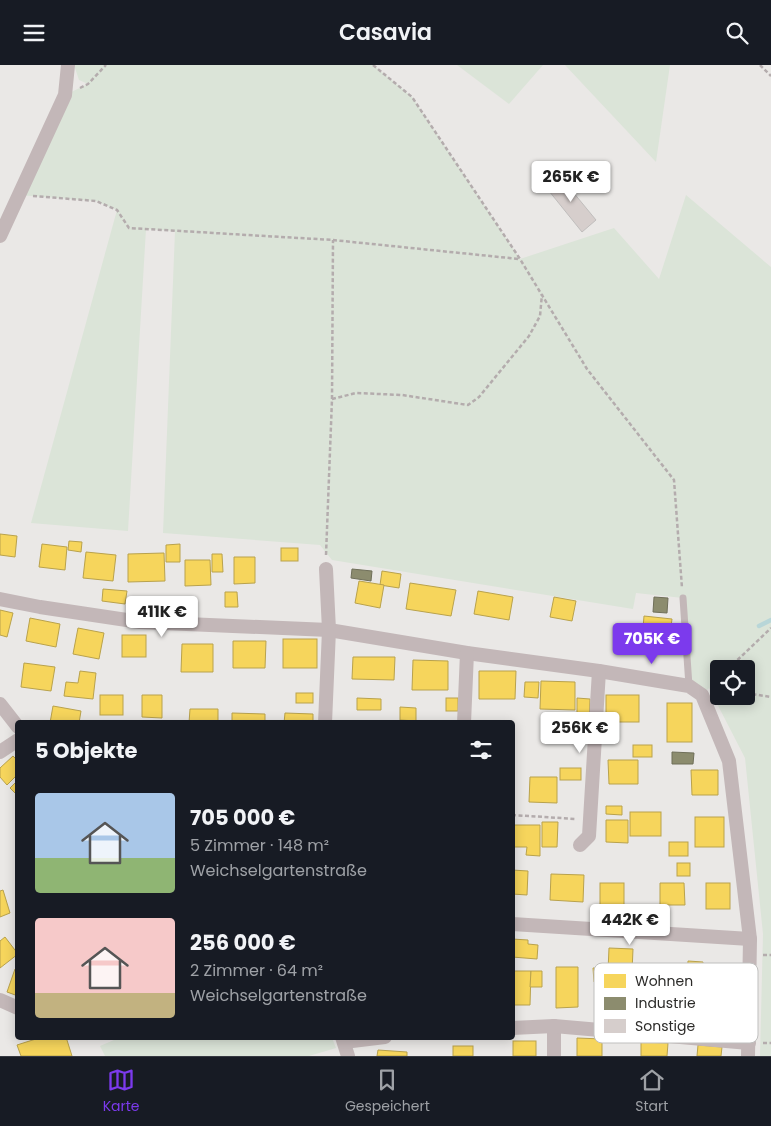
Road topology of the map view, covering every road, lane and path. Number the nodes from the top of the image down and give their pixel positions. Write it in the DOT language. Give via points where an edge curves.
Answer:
graph roads {
  1 [pos="68,65"];
  2 [pos="106,65"];
  3 [pos="373,65"];
  4 [pos="760,65"];
  5 [pos="771,76"];
  6 [pos="65,95"];
  7 [pos="19,195"];
  8 [pos="0,236"];
  9 [pos="333,240"];
  10 [pos="520,259"];
  11 [pos="542,294"];
  12 [pos="332,399"];
  13 [pos="326,569"];
  14 [pos="683,598"];
  15 [pos="0,599"];
  16 [pos="771,628"];
  17 [pos="329,630"];
  18 [pos="466,653"];
  19 [pos="737,660"];
  20 [pos="599,671"];
  21 [pos="689,686"];
  22 [pos="755,694"];
  23 [pos="771,697"];
  24 [pos="0,703"];
  25 [pos="325,720"];
  26 [pos="464,720"];
  27 [pos="15,723"];
  28 [pos="15,742"];
  29 [pos="0,751"];
  30 [pos="515,815"];
  31 [pos="590,819"];
  32 [pos="580,845"];
  33 [pos="515,924"];
  34 [pos="750,939"];
  35 [pos="750,963"];
  36 [pos="0,1001"];
  37 [pos="15,1007"];
  38 [pos="554,1026"];
  39 [pos="515,1028"];
  40 [pos="594,1031"];
  41 [pos="343,1040"];
  42 [pos="691,1043"];
  43 [pos="748,1050"];
  44 [pos="348,1056"];
  45 [pos="554,1056"];
  1 -- 6 [label="street"];
  2 -- 6 [label="path" via="88,84"];
  3 -- 10 [label="path" via="412,97"];
  4 -- 5 [label="path"];
  6 -- 7 [label="street"];
  7 -- 8 [label="street"];
  7 -- 9 [label="path" via="96,201 117,210 129,228"];
  9 -- 10 [label="path"];
  9 -- 12 [label="path"];
  10 -- 11 [label="path"];
  11 -- 12 [label="path" via="540,316 529,336 479,397 468,405 402,395 356,393"];
  11 -- 14 [label="path" via="587,369 674,480"];
  12 -- 13 [label="path"];
  13 -- 17 [label="street"];
  14 -- 21 [label="lane"];
  15 -- 17 [label="street" via="140,622"];
  16 -- 19 [label="path"];
  17 -- 18 [label="street"];
  17 -- 25 [label="street"];
  18 -- 20 [label="street"];
  18 -- 26 [label="street"];
  20 -- 21 [label="street"];
  20 -- 31 [label="street"];
  21 -- 34 [label="street" via="702,695 729,761"];
  22 -- 23 [label="path"];
  24 -- 27 [label="street"];
  28 -- 29 [label="street"];
  30 -- 31 [label="path"];
  31 -- 32 [label="street" via="589,836"];
  33 -- 34 [label="street"];
  34 -- 35 [label="street"];
  36 -- 37 [label="street"];
  38 -- 39 [label="street"];
  38 -- 40 [label="street"];
  38 -- 45 [label="street"];
  41 -- 44 [label="street"];
  42 -- 43 [label="street"];
}
